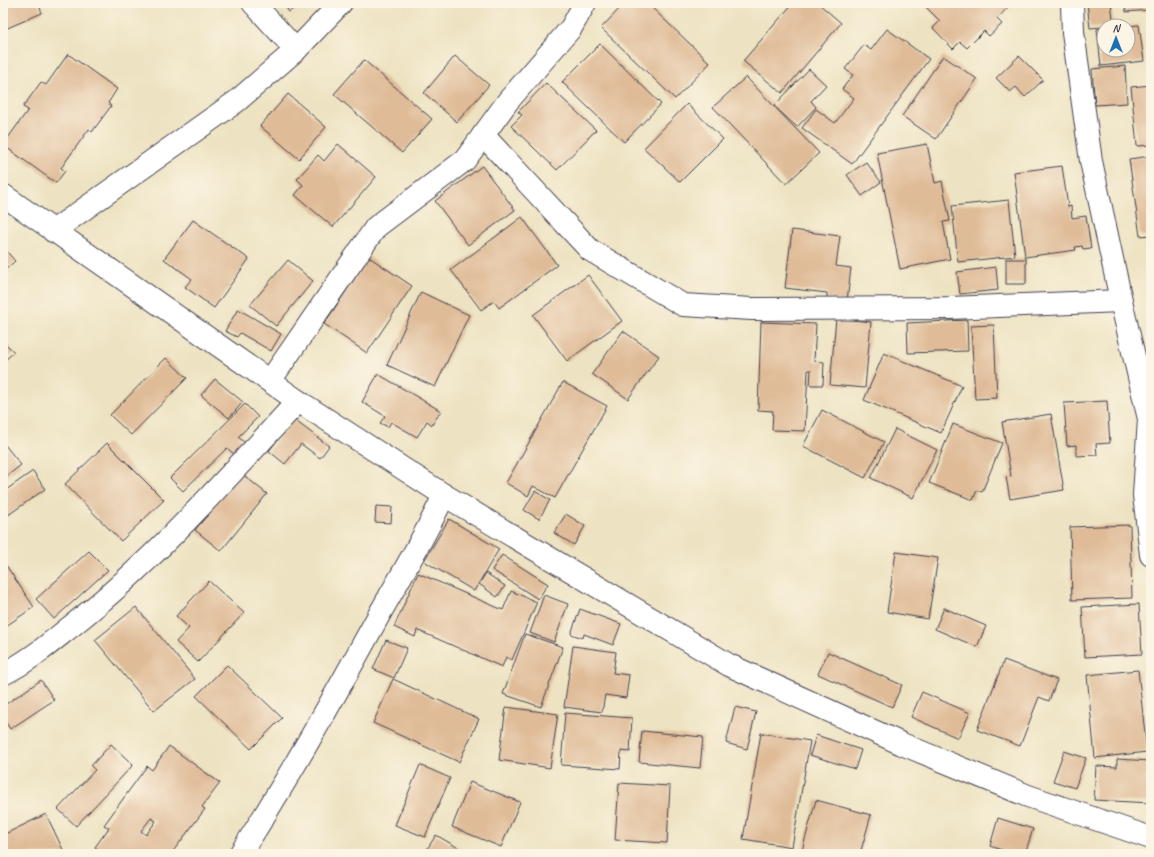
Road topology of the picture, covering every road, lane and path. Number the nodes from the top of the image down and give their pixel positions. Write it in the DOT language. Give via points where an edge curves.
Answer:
graph roads {
  1 [pos="253,3"];
  2 [pos="341,3"];
  3 [pos="585,3"];
  4 [pos="1072,3"];
  5 [pos="296,50"];
  6 [pos="483,135"];
  7 [pos="3,195"];
  8 [pos="53,231"];
  9 [pos="1121,301"];
  10 [pos="270,381"];
  11 [pos="298,401"];
  12 [pos="444,495"];
  13 [pos="1151,555"];
  14 [pos="3,674"];
  15 [pos="1151,838"];
  16 [pos="240,854"];
  1 -- 5 [label="street"];
  2 -- 5 [label="street"];
  3 -- 6 [label="street" via="571,28 508,101"];
  4 -- 9 [label="street" via="1072,32 1091,161"];
  5 -- 8 [label="street" via="237,101"];
  6 -- 9 [label="street" via="590,250 683,305 752,309 942,308"];
  6 -- 10 [label="street" via="465,160 376,227"];
  7 -- 8 [label="street"];
  8 -- 10 [label="street"];
  9 -- 13 [label="street" via="1149,419 1144,495"];
  10 -- 11 [label="street"];
  11 -- 12 [label="street"];
  11 -- 14 [label="street" via="179,529 97,606 23,665"];
  12 -- 15 [label="street" via="729,665 902,744 1028,796"];
  12 -- 16 [label="street" via="428,530 322,719"];
}
